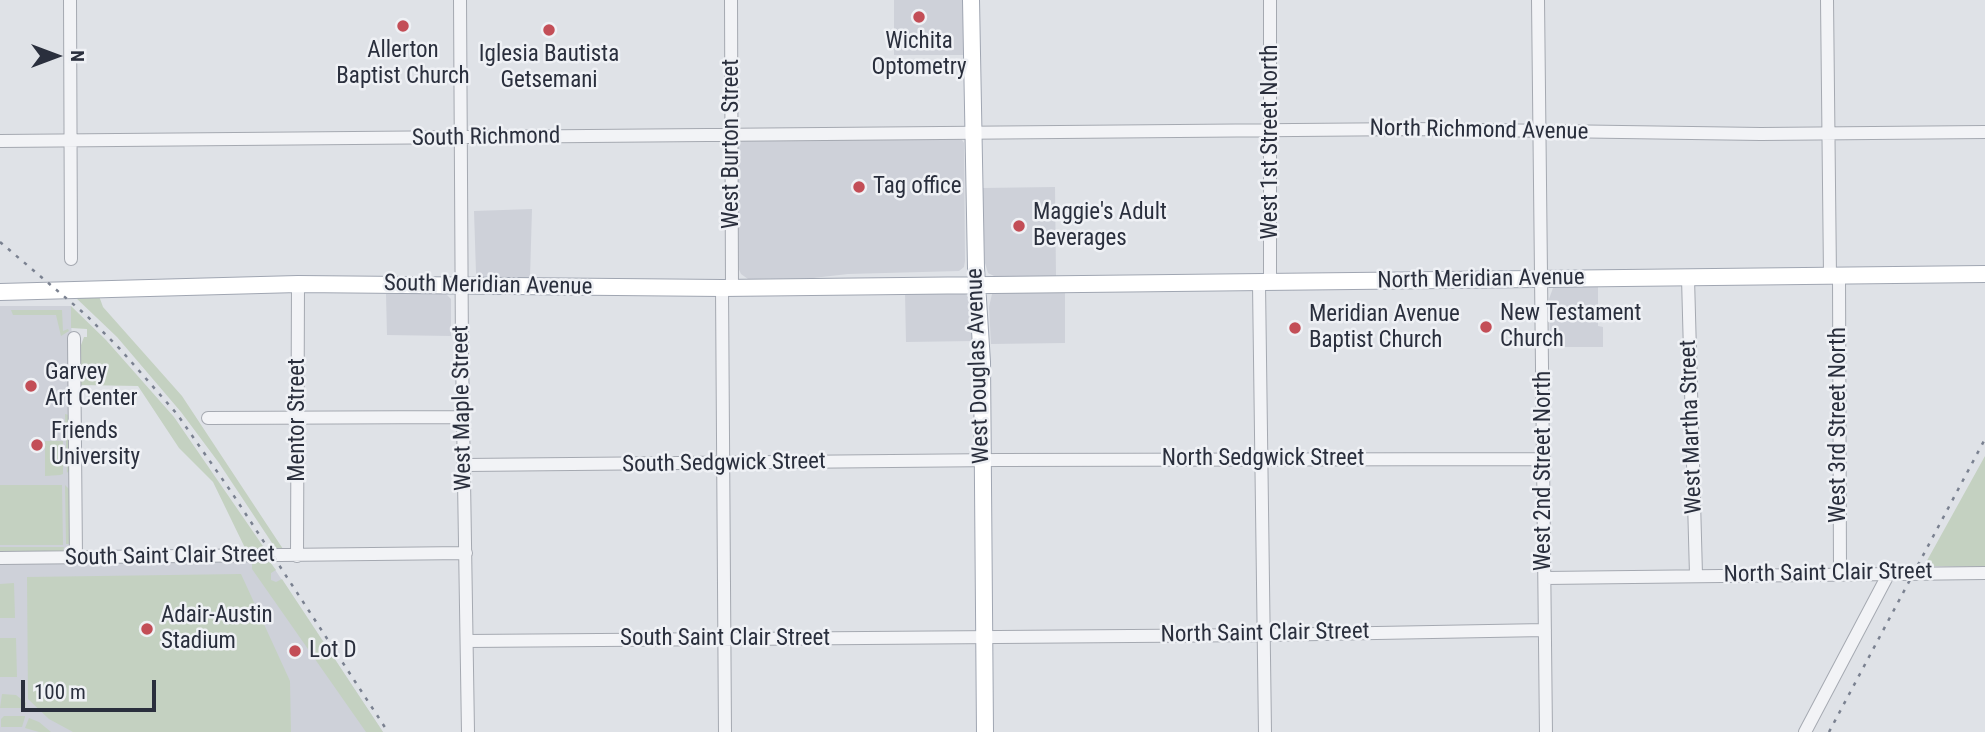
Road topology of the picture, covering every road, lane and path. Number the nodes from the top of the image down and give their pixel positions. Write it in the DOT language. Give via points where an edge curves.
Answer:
graph roads {
  1 [pos="70,0"];
  2 [pos="460,0"];
  3 [pos="731,0"];
  4 [pos="971,0"];
  5 [pos="1270,0"];
  6 [pos="1538,0"];
  7 [pos="1827,0"];
  8 [pos="1271,131"];
  9 [pos="1540,131"];
  10 [pos="972,132"];
  11 [pos="1985,132"];
  12 [pos="1828,134"];
  13 [pos="731,135"];
  14 [pos="461,138"];
  15 [pos="0,141"];
  16 [pos="71,141"];
  17 [pos="71,259"];
  18 [pos="1985,274"];
  19 [pos="1834,276"];
  20 [pos="1688,278"];
  21 [pos="1542,279"];
  22 [pos="298,284"];
  23 [pos="1265,284"];
  24 [pos="977,285"];
  25 [pos="461,286"];
  26 [pos="727,288"];
  27 [pos="0,292"];
  28 [pos="74,338"];
  29 [pos="298,417"];
  30 [pos="463,417"];
  31 [pos="208,418"];
  32 [pos="1262,459"];
  33 [pos="1544,459"];
  34 [pos="983,460"];
  35 [pos="722,463"];
  36 [pos="465,466"];
  37 [pos="466,554"];
  38 [pos="297,556"];
  39 [pos="0,558"];
  40 [pos="76,558"];
  41 [pos="1840,573"];
  42 [pos="1889,573"];
  43 [pos="1985,573"];
  44 [pos="1696,576"];
  45 [pos="1545,578"];
  46 [pos="1545,630"];
  47 [pos="1264,635"];
  48 [pos="984,637"];
  49 [pos="724,639"];
  50 [pos="467,641"];
  51 [pos="468,732"];
  52 [pos="725,732"];
  53 [pos="985,732"];
  54 [pos="1265,732"];
  55 [pos="1546,732"];
  56 [pos="1805,732"];
  1 -- 16 [label="street"];
  2 -- 14 [label="street, West Maple Street"];
  3 -- 13 [label="street, West Burton Street"];
  4 -- 10 [label="main road, West Douglas Avenue"];
  5 -- 8 [label="street, West 1st Street North"];
  6 -- 9 [label="street, West 2nd Street North"];
  7 -- 12 [label="street, West 3rd Street North"];
  8 -- 9 [label="street, North Richmond Avenue"];
  8 -- 10 [label="street, North Richmond Avenue"];
  8 -- 23 [label="street, West 1st Street North"];
  9 -- 12 [label="street, North Richmond Avenue"];
  9 -- 21 [label="street, West 2nd Street North"];
  10 -- 13 [label="street, South Richmond"];
  10 -- 24 [label="main road, West Douglas Avenue"];
  11 -- 12 [label="street, North Richmond Avenue"];
  12 -- 19 [label="street, West 3rd Street North"];
  13 -- 14 [label="street, South Richmond"];
  13 -- 26 [label="street, West Burton Street"];
  14 -- 16 [label="street, South Richmond"];
  14 -- 25 [label="street, West Maple Street"];
  15 -- 16 [label="street, South Richmond"];
  16 -- 17 [label="street"];
  18 -- 19 [label="main road, North Meridian Avenue"];
  19 -- 20 [label="main road, North Meridian Avenue"];
  19 -- 41 [label="street, West 3rd Street North"];
  20 -- 21 [label="main road, North Meridian Avenue"];
  20 -- 44 [label="street, West Martha Street"];
  21 -- 23 [label="main road, North Meridian Avenue"];
  21 -- 33 [label="street, West 2nd Street North"];
  22 -- 25 [label="main road, South Meridian Avenue"];
  22 -- 27 [label="main road, South Meridian Avenue"];
  22 -- 29 [label="street, Mentor Street"];
  23 -- 24 [label="main road, North Meridian Avenue"];
  23 -- 32 [label="street, West 1st Street North"];
  24 -- 26 [label="main road, South Meridian Avenue"];
  24 -- 34 [label="main road, West Douglas Avenue"];
  25 -- 26 [label="main road, South Meridian Avenue"];
  25 -- 30 [label="street, West Maple Street"];
  26 -- 35 [label="street, West Burton Street"];
  28 -- 40 [label="street"];
  29 -- 30 [label="street"];
  29 -- 31 [label="street"];
  29 -- 38 [label="street, Mentor Street"];
  30 -- 36 [label="street, West Maple Street"];
  32 -- 33 [label="street, North Sedgwick Street"];
  32 -- 34 [label="street, North Sedgwick Street"];
  32 -- 47 [label="street, West 1st Street North"];
  33 -- 45 [label="street, West 2nd Street North"];
  34 -- 35 [label="street, South Sedgwick Street"];
  34 -- 48 [label="main road, West Douglas Avenue"];
  35 -- 36 [label="street, South Sedgwick Street"];
  35 -- 49 [label="street, West Burton Street"];
  36 -- 37 [label="street, West Maple Street"];
  37 -- 38 [label="street, South Saint Clair Street"];
  37 -- 50 [label="street, West Maple Street"];
  38 -- 40 [label="street, South Saint Clair Street"];
  39 -- 40 [label="street, South Saint Clair Street"];
  41 -- 42 [label="street, North Saint Clair Street"];
  41 -- 44 [label="street, North Saint Clair Street"];
  42 -- 43 [label="street, North Saint Clair Street"];
  42 -- 56 [label="street"];
  44 -- 45 [label="street, North Saint Clair Street"];
  45 -- 46 [label="street, West 2nd Street North"];
  46 -- 47 [label="street, North Saint Clair Street"];
  46 -- 55 [label="street, West 2nd Street North"];
  47 -- 48 [label="street, North Saint Clair Street"];
  47 -- 54 [label="street, West 1st Street North"];
  48 -- 49 [label="street, South Saint Clair Street"];
  48 -- 53 [label="main road, West Douglas Avenue"];
  49 -- 50 [label="street, South Saint Clair Street"];
  49 -- 52 [label="street, West Burton Street"];
  50 -- 51 [label="street, West Maple Street"];
}
